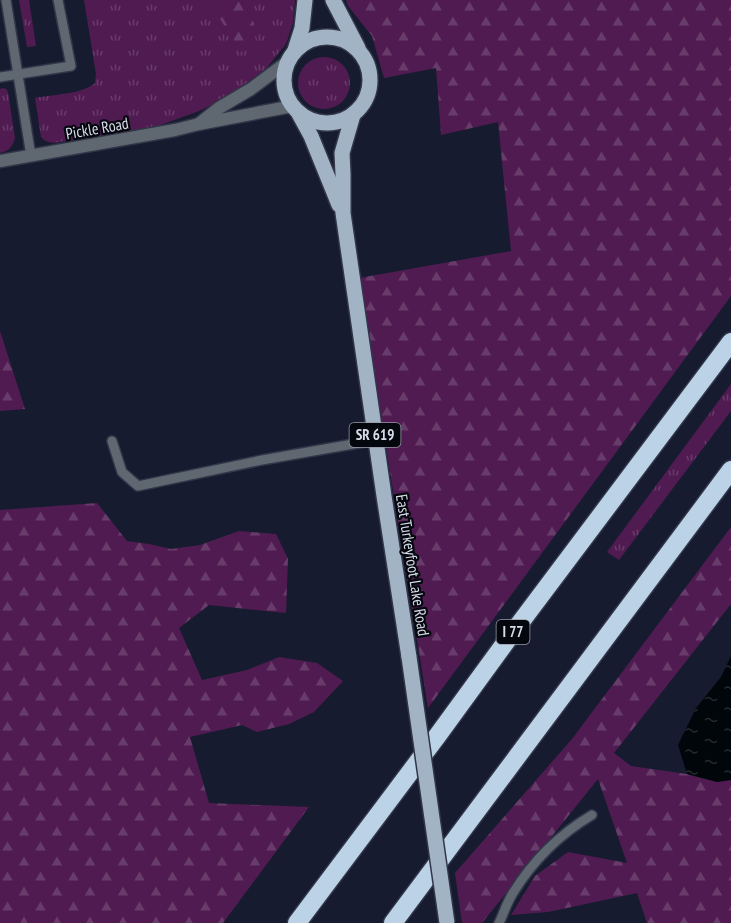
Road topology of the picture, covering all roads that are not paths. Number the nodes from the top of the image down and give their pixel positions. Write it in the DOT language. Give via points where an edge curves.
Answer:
graph roads {
  1 [pos="6,0"];
  2 [pos="58,0"];
  3 [pos="305,0"];
  4 [pos="333,0"];
  5 [pos="359,51"];
  6 [pos="291,56"];
  7 [pos="17,74"];
  8 [pos="0,77"];
  9 [pos="296,110"];
  10 [pos="353,115"];
  11 [pos="199,124"];
  12 [pos="31,156"];
  13 [pos="0,162"];
  14 [pos="343,213"];
  15 [pos="731,342"];
  16 [pos="376,440"];
  17 [pos="111,441"];
  18 [pos="731,470"];
  19 [pos="592,815"];
  20 [pos="297,923"];
  21 [pos="393,923"];
  22 [pos="447,923"];
  23 [pos="499,923"];
  1 -- 7 [label="lane"];
  2 -- 7 [label="lane" via="71,66"];
  3 -- 6 [label="main road" via="302,28"];
  4 -- 5 [label="main road"];
  5 -- 6 [label="main road" via="335,37 320,37 306,41"];
  5 -- 10 [label="main road" via="367,63 369,91"];
  6 -- 9 [label="main road" via="284,75 284,90"];
  6 -- 11 [label="street, Pickle Road" via="251,90"];
  7 -- 8 [label="lane"];
  7 -- 12 [label="lane"];
  9 -- 10 [label="main road" via="312,121 326,124"];
  9 -- 11 [label="street, Pickle Road"];
  9 -- 14 [label="main road, East Turkeyfoot Lake Road"];
  10 -- 14 [label="main road, East Turkeyfoot Lake Road" via="342,153"];
  11 -- 12 [label="street, Pickle Road"];
  12 -- 13 [label="street, Pickle Road"];
  14 -- 16 [label="main road, East Turkeyfoot Lake Road / SR 619"];
  15 -- 20 [label="highway, I 77"];
  16 -- 17 [label="lane" via="138,486 122,471"];
  16 -- 22 [label="main road, East Turkeyfoot Lake Road / SR 619, bridge"];
  18 -- 21 [label="highway"];
  19 -- 23 [label="lane" via="572,827 525,875"];
}
